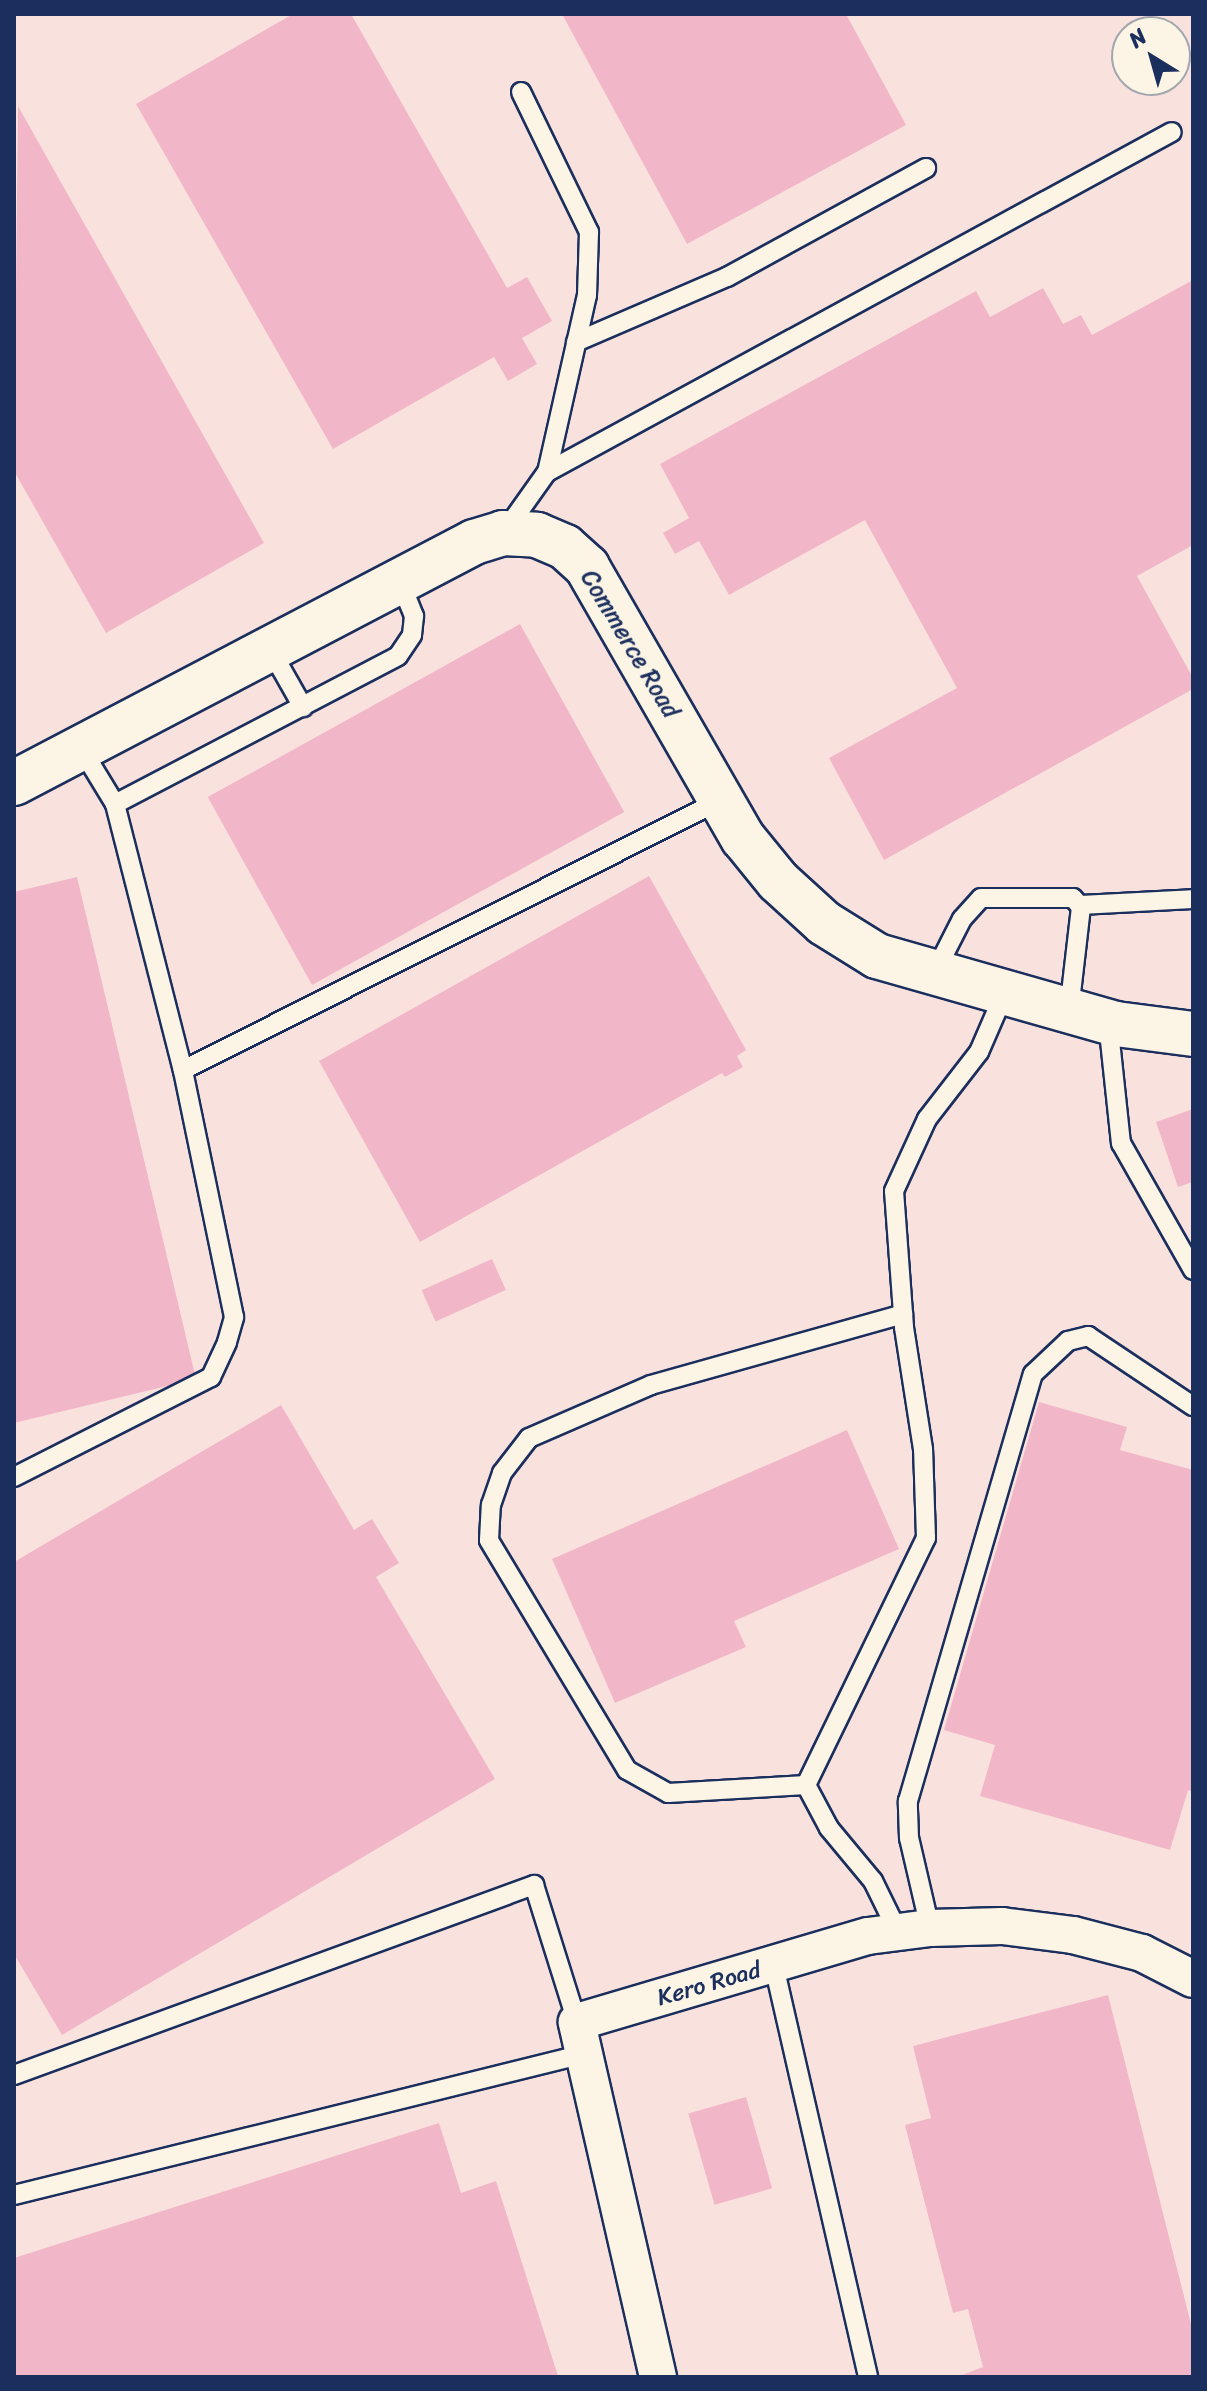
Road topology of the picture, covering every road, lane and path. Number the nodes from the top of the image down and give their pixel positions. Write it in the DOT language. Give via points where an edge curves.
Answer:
graph roads {
  1 [pos="521,92"];
  2 [pos="1172,132"];
  3 [pos="926,168"];
  4 [pos="576,342"];
  5 [pos="547,472"];
  6 [pos="503,533"];
  7 [pos="400,581"];
  8 [pos="270,649"];
  9 [pos="303,707"];
  10 [pos="81,748"];
  11 [pos="14,783"];
  12 [pos="721,800"];
  13 [pos="115,804"];
  14 [pos="1193,899"];
  15 [pos="1080,905"];
  16 [pos="935,972"];
  17 [pos="1005,992"];
  18 [pos="1088,1016"];
  19 [pos="1193,1034"];
  20 [pos="183,1070"];
  21 [pos="1193,1270"];
  22 [pos="903,1314"];
  23 [pos="1193,1406"];
  24 [pos="14,1477"];
  25 [pos="806,1785"];
  26 [pos="914,1930"];
  27 [pos="774,1966"];
  28 [pos="1193,1979"];
  29 [pos="581,2038"];
  30 [pos="14,2075"];
  31 [pos="14,2195"];
  32 [pos="658,2377"];
  33 [pos="868,2377"];
  1 -- 4 [label="lane" via="589,232 587,295"];
  2 -- 5 [label="lane"];
  3 -- 4 [label="lane" via="727,277"];
  4 -- 5 [label="lane"];
  5 -- 6 [label="lane"];
  6 -- 7 [label="street, Commerce Road" via="474,542"];
  6 -- 12 [label="street, Commerce Road" via="537,535 565,547 587,567"];
  7 -- 8 [label="street, Commerce Road"];
  7 -- 9 [label="lane" via="414,616 412,635 398,656"];
  8 -- 9 [label="lane"];
  8 -- 10 [label="street, Commerce Road"];
  9 -- 13 [label="lane"];
  10 -- 11 [label="street, Commerce Road"];
  10 -- 13 [label="lane"];
  12 -- 16 [label="street, Commerce Road" via="778,881 824,923 877,956"];
  12 -- 20 [label="lane"];
  13 -- 20 [label="lane"];
  14 -- 15 [label="lane"];
  15 -- 16 [label="lane" via="1073,898 989,894 968,911"];
  15 -- 18 [label="lane"];
  16 -- 17 [label="street, Commerce Road"];
  17 -- 18 [label="street, Commerce Road"];
  17 -- 22 [label="lane" via="979,1052 927,1119 894,1191"];
  18 -- 19 [label="street, Commerce Road"];
  18 -- 21 [label="lane" via="1121,1143"];
  20 -- 24 [label="lane" via="234,1317 227,1342 211,1377"];
  22 -- 25 [label="lane" via="923,1449 926,1538"];
  22 -- 25 [label="lane" via="651,1385 529,1438 502,1473 491,1505 489,1540 627,1770 668,1793"];
  23 -- 26 [label="lane" via="1088,1336 1068,1341 1033,1374 908,1801"];
  25 -- 26 [label="lane" via="829,1828"];
  26 -- 27 [label="street, Kero Road"];
  26 -- 28 [label="street, Kero Road" via="1002,1926 1073,1935 1142,1953"];
  27 -- 29 [label="street, Kero Road"];
  27 -- 33 [label="lane"];
  29 -- 30 [label="lane" via="534,1885"];
  29 -- 31 [label="lane"];
  29 -- 32 [label="street"];
}
